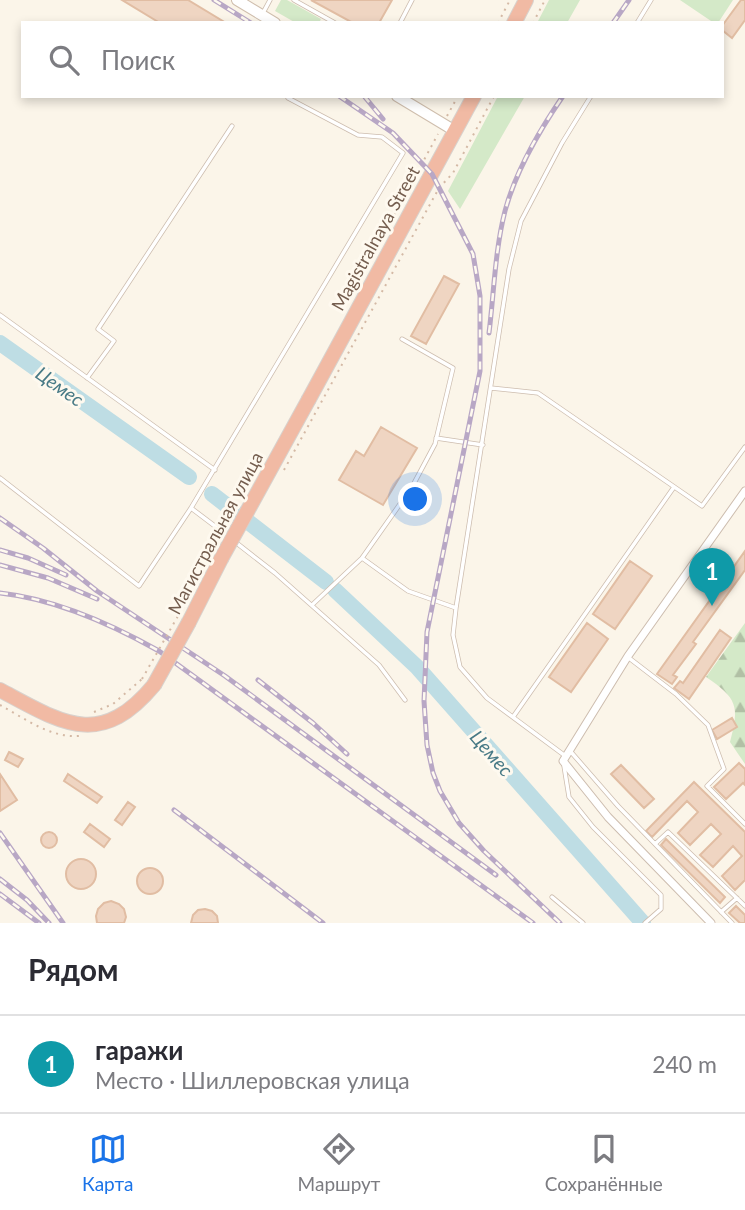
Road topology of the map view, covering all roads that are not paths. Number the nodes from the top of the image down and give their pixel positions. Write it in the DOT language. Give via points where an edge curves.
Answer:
graph roads {
  1 [pos="237,0"];
  2 [pos="270,0"];
  3 [pos="293,0"];
  4 [pos="412,0"];
  5 [pos="525,0"];
  6 [pos="651,0"];
  7 [pos="252,4"];
  8 [pos="262,15"];
  9 [pos="272,21"];
  10 [pos="331,21"];
  11 [pos="401,21"];
  12 [pos="515,21"];
  13 [pos="638,21"];
  14 [pos="288,98"];
  15 [pos="400,98"];
  16 [pos="472,98"];
  17 [pos="590,98"];
  18 [pos="232,126"];
  19 [pos="449,128"];
  20 [pos="0,315"];
  21 [pos="402,339"];
  22 [pos="87,378"];
  23 [pos="491,388"];
  24 [pos="309,399"];
  25 [pos="436,438"];
  26 [pos="482,445"];
  27 [pos="745,447"];
  28 [pos="215,470"];
  29 [pos="0,478"];
  30 [pos="674,487"];
  31 [pos="745,491"];
  32 [pos="191,508"];
  33 [pos="362,558"];
  34 [pos="312,606"];
  35 [pos="456,608"];
  36 [pos="628,656"];
  37 [pos="0,690"];
  38 [pos="405,700"];
  39 [pos="513,718"];
  40 [pos="566,756"];
  41 [pos="745,824"];
  42 [pos="654,844"];
  43 [pos="552,897"];
  44 [pos="737,898"];
  45 [pos="745,906"];
  46 [pos="721,912"];
  47 [pos="583,923"];
  48 [pos="645,923"];
  49 [pos="711,923"];
  50 [pos="732,923"];
  1 -- 7 [label="street"];
  2 -- 8 [label="lane"];
  3 -- 10 [label="lane"];
  4 -- 11 [label="lane"];
  5 -- 12 [label="highway"];
  6 -- 13 [label="lane"];
  7 -- 8 [label="street"];
  8 -- 9 [label="street"];
  14 -- 28 [label="lane" via="358,135 382,137 403,153"];
  15 -- 19 [label="street"];
  16 -- 19 [label="highway, Magistralnaya Street"];
  17 -- 23 [label="lane" via="521,220"];
  18 -- 22 [label="lane" via="98,328 114,341"];
  19 -- 24 [label="highway, Magistralnaya Street" via="436,167"];
  20 -- 22 [label="lane"];
  21 -- 25 [label="lane" via="453,368"];
  22 -- 28 [label="lane"];
  23 -- 26 [label="lane"];
  23 -- 30 [label="lane" via="538,393"];
  24 -- 37 [label="highway, Магистральная улица, bridge" via="138,704 103,723 82,726 57,720"];
  25 -- 26 [label="lane"];
  25 -- 33 [label="lane" via="412,487"];
  26 -- 35 [label="lane"];
  27 -- 30 [label="lane" via="702,506"];
  28 -- 32 [label="lane"];
  29 -- 32 [label="lane" via="139,586"];
  30 -- 39 [label="lane"];
  31 -- 36 [label="street"];
  32 -- 34 [label="lane"];
  33 -- 34 [label="lane"];
  33 -- 35 [label="lane" via="408,591"];
  34 -- 38 [label="lane" via="379,665"];
  35 -- 39 [label="lane" via="453,635 460,667 487,698"];
  36 -- 40 [label="street"];
  36 -- 41 [label="lane" via="708,725 724,769 707,786"];
  39 -- 40 [label="lane"];
  40 -- 42 [label="lane"];
  40 -- 48 [label="lane" via="569,797 661,895 661,909"];
  40 -- 49 [label="street" via="608,817"];
  42 -- 44 [label="lane" via="668,832"];
  42 -- 46 [label="lane"];
  43 -- 47 [label="lane"];
  44 -- 45 [label="lane"];
  44 -- 46 [label="lane"];
  46 -- 50 [label="lane"];
}
